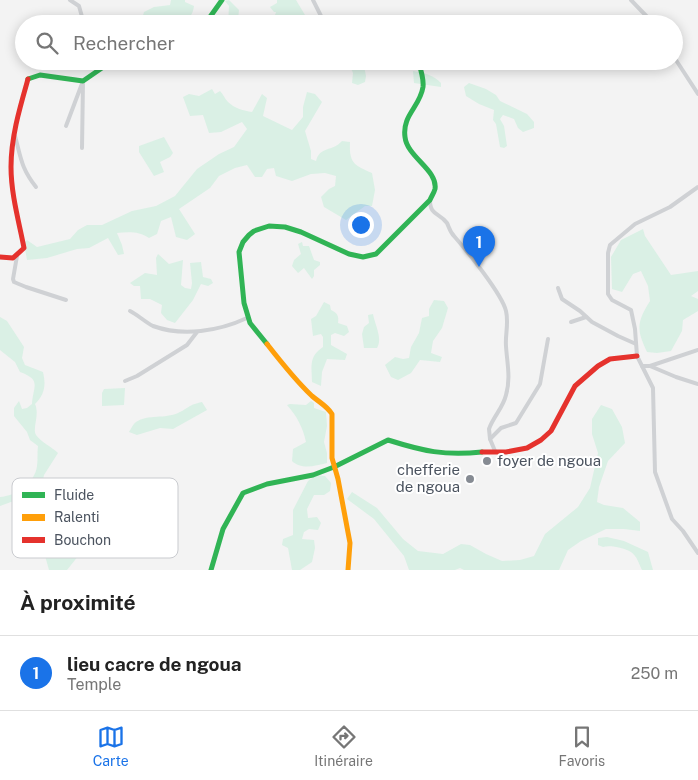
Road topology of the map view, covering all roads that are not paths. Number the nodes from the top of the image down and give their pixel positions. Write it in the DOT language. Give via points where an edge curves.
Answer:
graph roads {
  1 [pos="70,0"];
  2 [pos="222,0"];
  3 [pos="313,0"];
  4 [pos="631,0"];
  5 [pos="82,15"];
  6 [pos="211,15"];
  7 [pos="320,15"];
  8 [pos="645,15"];
  9 [pos="99,70"];
  10 [pos="421,70"];
  11 [pos="682,70"];
  12 [pos="83,81"];
  13 [pos="698,94"];
  14 [pos="66,126"];
  15 [pos="14,131"];
  16 [pos="82,148"];
  17 [pos="36,187"];
  18 [pos="698,187"];
  19 [pos="430,200"];
  20 [pos="17,256"];
  21 [pos="1,259"];
  22 [pos="558,288"];
  23 [pos="66,300"];
  24 [pos="130,311"];
  25 [pos="586,316"];
  26 [pos="247,318"];
  27 [pos="571,322"];
  28 [pos="197,332"];
  29 [pos="548,339"];
  30 [pos="636,344"];
  31 [pos="698,350"];
  32 [pos="637,356"];
  33 [pos="642,366"];
  34 [pos="650,366"];
  35 [pos="125,381"];
  36 [pos="698,384"];
  37 [pos="490,439"];
  38 [pos="495,451"];
  39 [pos="334,467"];
  40 [pos="698,553"];
  41 [pos="211,570"];
  42 [pos="348,570"];
  1 -- 5 [label="street" via="79,6"];
  2 -- 6 [label="street"];
  3 -- 7 [label="street"];
  4 -- 8 [label="street"];
  9 -- 12 [label="street"];
  10 -- 19 [label="street" via="424,87 406,122 404,134 407,148 436,181"];
  11 -- 13 [label="street"];
  12 -- 14 [label="street"];
  12 -- 15 [label="street" via="30,76"];
  12 -- 16 [label="street"];
  15 -- 17 [label="street" via="19,158"];
  15 -- 20 [label="street" via="12,178 24,243"];
  18 -- 30 [label="street" via="670,207 635,224 610,246 608,294 612,300 631,310"];
  19 -- 26 [label="street" via="371,256 345,252 286,227 269,226 255,231 244,240 239,252"];
  19 -- 37 [label="street" via="433,213 446,221 506,310 508,388 503,406 489,429"];
  20 -- 21 [label="street"];
  20 -- 23 [label="street" via="14,282"];
  22 -- 25 [label="street" via="562,299"];
  24 -- 28 [label="street" via="150,325"];
  25 -- 27 [label="street"];
  25 -- 30 [label="street"];
  26 -- 28 [label="street" via="230,326"];
  26 -- 39 [label="street" via="293,376 330,410"];
  28 -- 35 [label="street" via="187,345"];
  29 -- 37 [label="street" via="537,391 516,423 502,427"];
  30 -- 32 [label="street"];
  31 -- 34 [label="street"];
  32 -- 33 [label="street"];
  32 -- 38 [label="street" via="610,359 588,375 572,391 551,431 535,444 512,452"];
  33 -- 34 [label="street"];
  33 -- 40 [label="street" via="653,388 654,464 658,482 672,519"];
  34 -- 36 [label="street"];
  37 -- 38 [label="street"];
  38 -- 39 [label="street" via="442,454 388,440"];
  39 -- 41 [label="street" via="243,493 224,528"];
  39 -- 42 [label="street" via="350,541"];
}
